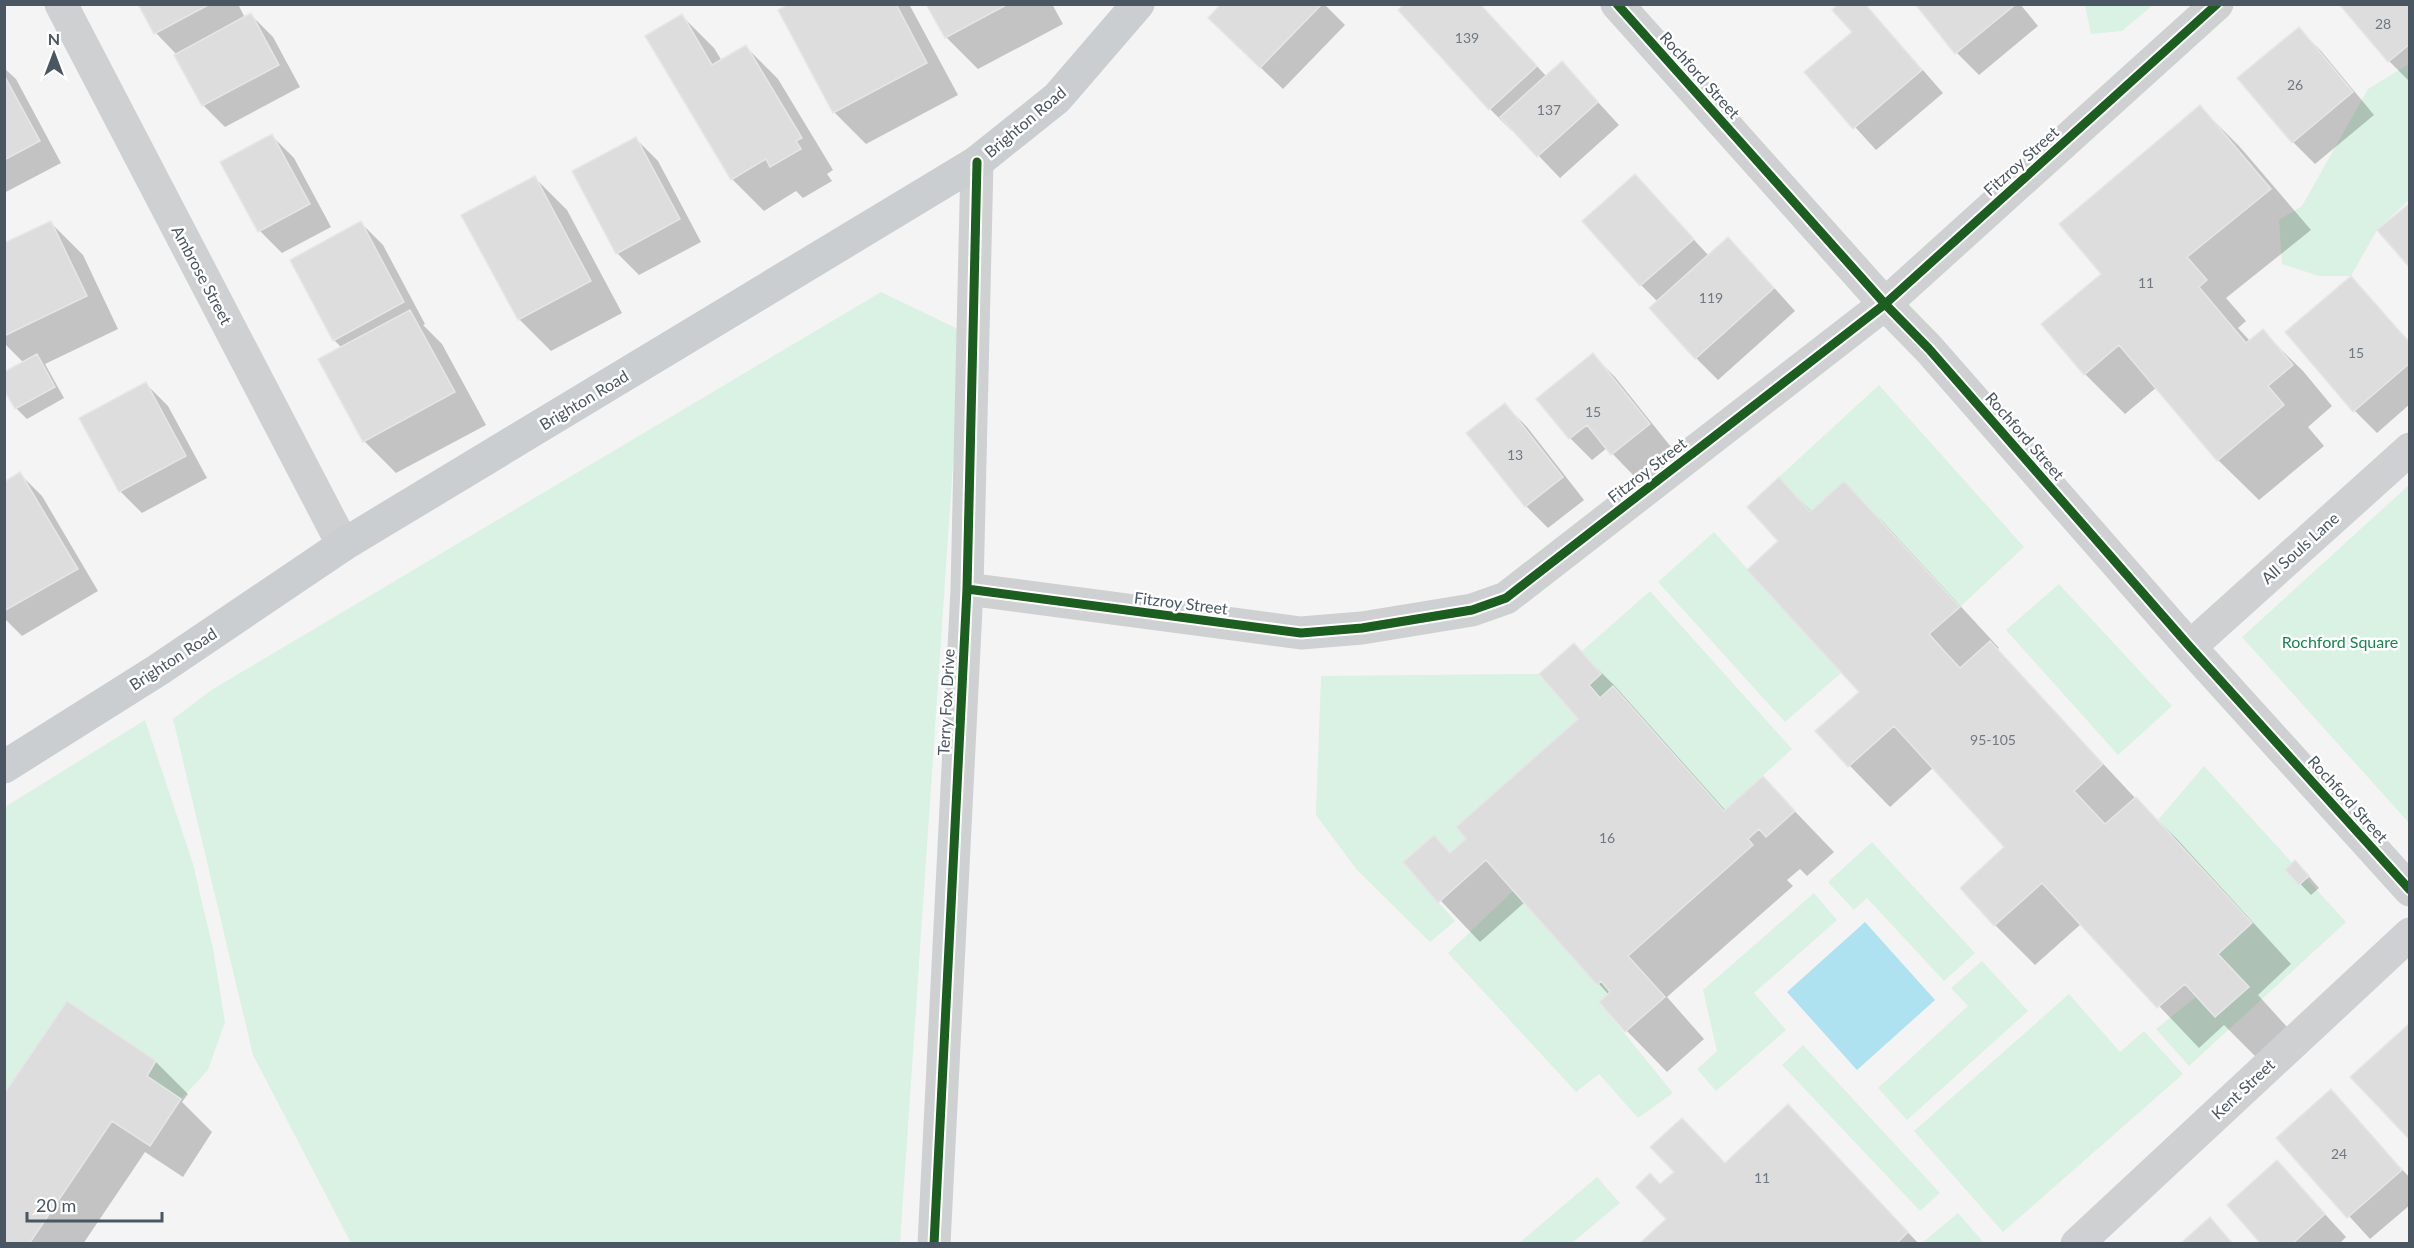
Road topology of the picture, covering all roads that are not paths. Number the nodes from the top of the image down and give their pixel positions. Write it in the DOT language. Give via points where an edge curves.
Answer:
graph roads {
  1 [pos="61,4"];
  2 [pos="1138,4"];
  3 [pos="1617,4"];
  4 [pos="2217,4"];
  5 [pos="977,162"];
  6 [pos="1885,304"];
  7 [pos="2409,449"];
  8 [pos="343,545"];
  9 [pos="967,589"];
  10 [pos="2190,647"];
  11 [pos="4,767"];
  12 [pos="2409,890"];
  13 [pos="2409,934"];
  14 [pos="934,1244"];
  15 [pos="2077,1244"];
  1 -- 8 [label="street, Ambrose Street"];
  2 -- 5 [label="main road, Brighton Road" via="1057,98"];
  3 -- 6 [label="street, Rochford Street"];
  4 -- 6 [label="street, Fitzroy Street"];
  5 -- 8 [label="main road, Brighton Road"];
  5 -- 9 [label="street, Terry Fox Drive"];
  6 -- 9 [label="street, Fitzroy Street" via="1506,598 1472,610 1362,628 1301,633"];
  6 -- 10 [label="street, Rochford Street"];
  7 -- 10 [label="street, All Souls Lane"];
  8 -- 11 [label="main road, Brighton Road" via="158,670"];
  9 -- 14 [label="street, Terry Fox Drive"];
  10 -- 12 [label="street, Rochford Street"];
  13 -- 15 [label="street, Kent Street"];
}
